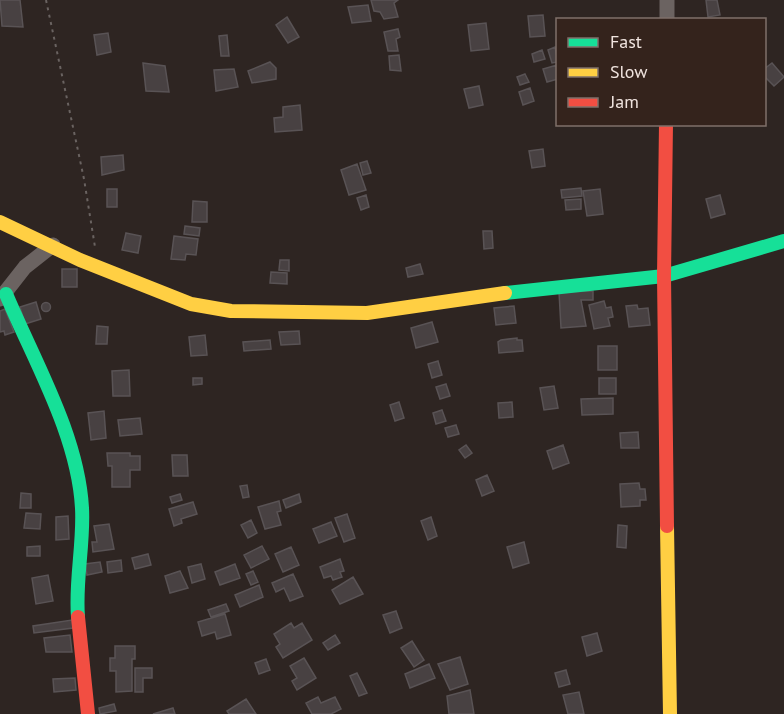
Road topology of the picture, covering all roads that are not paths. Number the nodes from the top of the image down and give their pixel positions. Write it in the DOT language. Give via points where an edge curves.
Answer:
graph roads {
  1 [pos="667,0"];
  2 [pos="667,18"];
  3 [pos="666,126"];
  4 [pos="0,222"];
  5 [pos="784,241"];
  6 [pos="53,245"];
  7 [pos="664,276"];
  8 [pos="3,296"];
  9 [pos="88,714"];
  10 [pos="670,714"];
  1 -- 2 [label="street"];
  3 -- 7 [label="street"];
  4 -- 6 [label="street"];
  5 -- 7 [label="street"];
  6 -- 7 [label="street" via="80,260 191,304 231,311 367,313 492,294"];
  6 -- 8 [label="street" via="26,267"];
  7 -- 10 [label="street"];
  8 -- 9 [label="street" via="62,418 76,466 82,508 77,606"];
}
